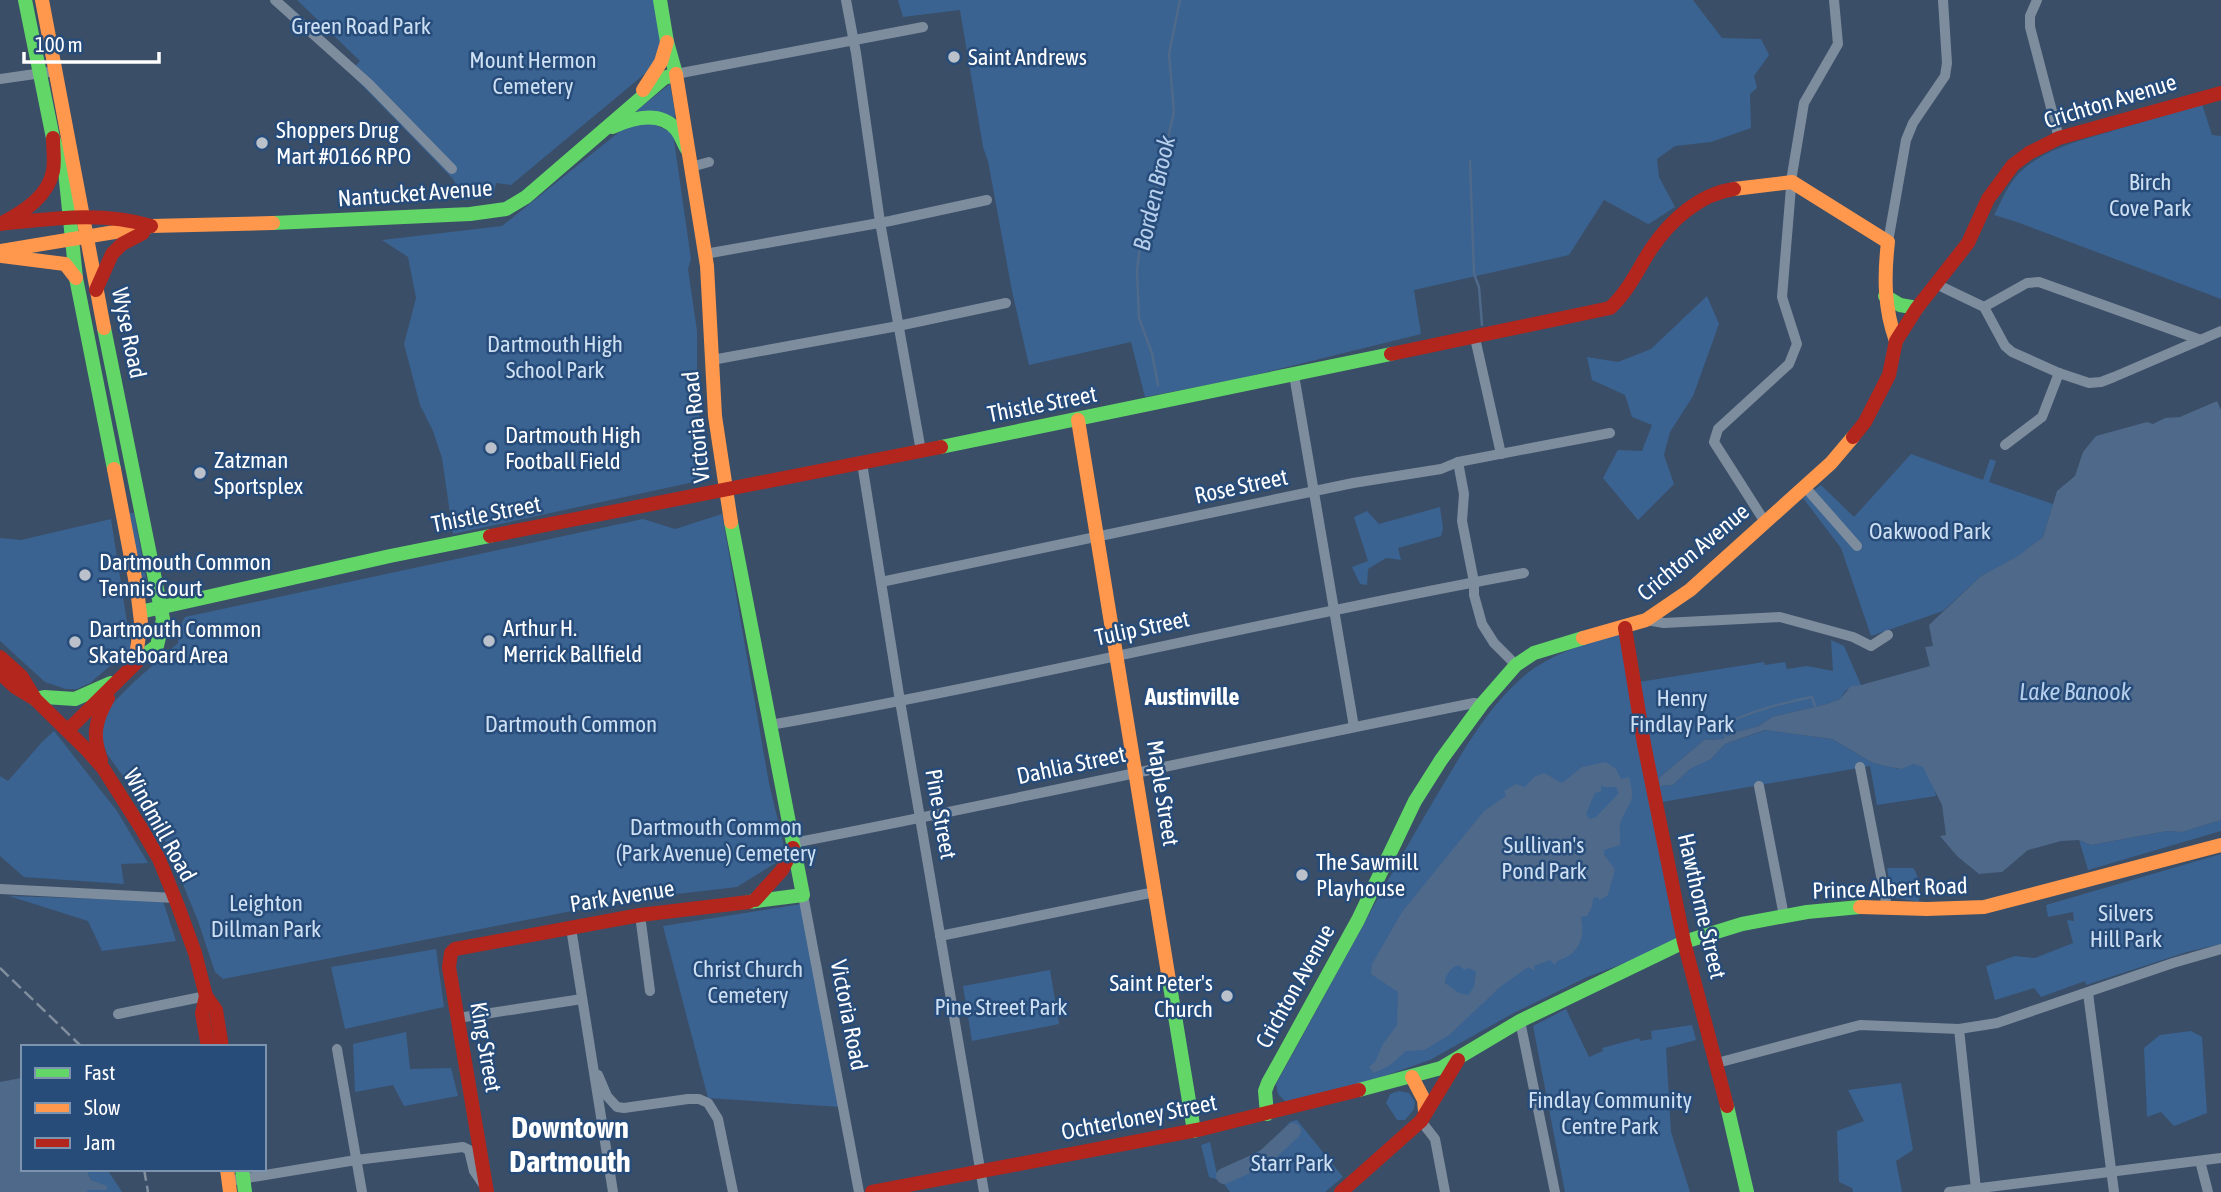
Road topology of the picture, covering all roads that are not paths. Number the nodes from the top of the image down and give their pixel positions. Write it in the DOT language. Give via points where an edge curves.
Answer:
graph roads {
  1 [pos="25,0"];
  2 [pos="42,0"];
  3 [pos="275,0"];
  4 [pos="660,0"];
  5 [pos="846,0"];
  6 [pos="1834,0"];
  7 [pos="1943,0"];
  8 [pos="2037,0"];
  9 [pos="923,27"];
  10 [pos="854,41"];
  11 [pos="667,42"];
  12 [pos="56,71"];
  13 [pos="40,73"];
  14 [pos="676,74"];
  15 [pos="0,79"];
  16 [pos="2221,93"];
  17 [pos="634,102"];
  18 [pos="601,132"];
  19 [pos="53,138"];
  20 [pos="2059,138"];
  21 [pos="687,149"];
  22 [pos="709,162"];
  23 [pos="691,167"];
  24 [pos="453,169"];
  25 [pos="1791,182"];
  26 [pos="987,200"];
  27 [pos="78,218"];
  28 [pos="880,222"];
  29 [pos="1,224"];
  30 [pos="151,226"];
  31 [pos="88,236"];
  32 [pos="71,239"];
  33 [pos="1888,242"];
  34 [pos="0,253"];
  35 [pos="705,254"];
  36 [pos="76,278"];
  37 [pos="1936,284"];
  38 [pos="96,290"];
  39 [pos="1885,296"];
  40 [pos="1006,303"];
  41 [pos="1984,307"];
  42 [pos="1917,308"];
  43 [pos="898,326"];
  44 [pos="2221,331"];
  45 [pos="1475,338"];
  46 [pos="2201,340"];
  47 [pos="1896,341"];
  48 [pos="712,360"];
  49 [pos="2059,373"];
  50 [pos="1294,375"];
  51 [pos="1078,420"];
  52 [pos="1609,433"];
  53 [pos="2005,444"];
  54 [pos="921,451"];
  55 [pos="1501,454"];
  56 [pos="1458,462"];
  57 [pos="862,463"];
  58 [pos="1805,487"];
  59 [pos="725,488"];
  60 [pos="1314,492"];
  61 [pos="1765,522"];
  62 [pos="1098,538"];
  63 [pos="1857,547"];
  64 [pos="1524,573"];
  65 [pos="881,582"];
  66 [pos="1474,582"];
  67 [pos="161,608"];
  68 [pos="1333,610"];
  69 [pos="140,612"];
  70 [pos="1646,620"];
  71 [pos="1625,628"];
  72 [pos="1888,635"];
  73 [pos="1118,655"];
  74 [pos="0,657"];
  75 [pos="135,663"];
  76 [pos="1516,665"];
  77 [pos="0,673"];
  78 [pos="119,680"];
  79 [pos="35,699"];
  80 [pos="900,701"];
  81 [pos="1482,704"];
  82 [pos="770,725"];
  83 [pos="1354,726"];
  84 [pos="68,730"];
  85 [pos="1860,767"];
  86 [pos="103,768"];
  87 [pos="1137,773"];
  88 [pos="1759,786"];
  89 [pos="921,819"];
  90 [pos="793,845"];
  91 [pos="2221,845"];
  92 [pos="0,889"];
  93 [pos="1155,892"];
  94 [pos="803,895"];
  95 [pos="175,898"];
  96 [pos="755,900"];
  97 [pos="1887,907"];
  98 [pos="640,915"];
  99 [pos="1784,916"];
  100 [pos="571,928"];
  101 [pos="940,936"];
  102 [pos="1684,942"];
  103 [pos="2221,949"];
  104 [pos="451,951"];
  105 [pos="650,991"];
  106 [pos="2088,993"];
  107 [pos="206,996"];
  108 [pos="582,999"];
  109 [pos="118,1014"];
  110 [pos="458,1017"];
  111 [pos="1520,1021"];
  112 [pos="1959,1029"];
  113 [pos="208,1045"];
  114 [pos="222,1045"];
  115 [pos="337,1049"];
  116 [pos="1458,1058"];
  117 [pos="593,1063"];
  118 [pos="1717,1063"];
  119 [pos="1412,1077"];
  120 [pos="1267,1114"];
  121 [pos="1423,1116"];
  122 [pos="1194,1130"];
  123 [pos="2221,1158"];
  124 [pos="356,1160"];
  125 [pos="2200,1161"];
  126 [pos="980,1171"];
  127 [pos="2111,1171"];
  128 [pos="236,1180"];
  129 [pos="1976,1189"];
  130 [pos="487,1190"];
  131 [pos="362,1192"];
  132 [pos="613,1192"];
  133 [pos="733,1192"];
  134 [pos="859,1192"];
  135 [pos="872,1192"];
  136 [pos="984,1192"];
  137 [pos="1341,1192"];
  138 [pos="1445,1192"];
  139 [pos="1555,1192"];
  140 [pos="1747,1192"];
  141 [pos="1949,1192"];
  142 [pos="2114,1192"];
  143 [pos="2208,1192"];
  1 -- 13 [label="main road, Wyse Road"];
  2 -- 12 [label="main road, Wyse Road"];
  3 -- 24 [label="street" via="369,84"];
  4 -- 11 [label="main road, Victoria Road"];
  5 -- 10 [label="street"];
  6 -- 25 [label="street" via="1838,44 1804,103"];
  7 -- 33 [label="street" via="1945,76 1906,140"];
  8 -- 20 [label="street" via="2031,27"];
  9 -- 10 [label="street"];
  10 -- 14 [label="street"];
  10 -- 28 [label="street"];
  11 -- 14 [label="main road, Victoria Road"];
  11 -- 17 [label="main road" via="661,61"];
  12 -- 13 [label="street"];
  12 -- 27 [label="main road, Wyse Road"];
  13 -- 15 [label="street"];
  13 -- 19 [label="main road, Wyse Road"];
  14 -- 17 [label="main road, Nantucket Avenue"];
  14 -- 21 [label="main road, Victoria Road"];
  16 -- 20 [label="main road, Crichton Avenue"];
  17 -- 18 [label="main road, Nantucket Avenue"];
  18 -- 21 [label="main road" via="625,121 654,117 676,129"];
  18 -- 30 [label="main road, Nantucket Avenue" via="519,203 495,211"];
  19 -- 27 [label="main road, Wyse Road"];
  19 -- 29 [label="main road" via="49,183 23,212"];
  20 -- 37 [label="main road, Crichton Avenue" via="2029,153 1999,181 1968,243"];
  21 -- 23 [label="main road, Victoria Road"];
  22 -- 23 [label="street"];
  23 -- 35 [label="main road, Victoria Road"];
  25 -- 33 [label="main road"];
  25 -- 45 [label="main road, Thistle Street" via="1728,190 1690,207 1668,228 1610,308"];
  25 -- 61 [label="street" via="1782,297 1797,344 1789,364 1718,429 1714,442"];
  26 -- 28 [label="street"];
  27 -- 29 [label="main road, Nantucket Avenue"];
  27 -- 30 [label="main road, Nantucket Avenue" via="131,218"];
  27 -- 31 [label="main road, Wyse Road"];
  27 -- 32 [label="main road, Wyse Road"];
  28 -- 35 [label="street"];
  28 -- 43 [label="street"];
  30 -- 31 [label="main road, Nantucket Avenue"];
  30 -- 38 [label="main road" via="114,253"];
  31 -- 32 [label="main road, Nantucket Avenue"];
  31 -- 38 [label="main road, Wyse Road"];
  32 -- 34 [label="main road, Nantucket Avenue"];
  32 -- 36 [label="main road, Wyse Road"];
  33 -- 39 [label="main road"];
  34 -- 36 [label="main road" via="65,264"];
  35 -- 48 [label="main road, Victoria Road"];
  36 -- 69 [label="main road, Wyse Road"];
  37 -- 41 [label="street"];
  37 -- 42 [label="main road, Crichton Avenue"];
  38 -- 67 [label="main road, Wyse Road"];
  39 -- 42 [label="main road"];
  39 -- 47 [label="main road"];
  40 -- 43 [label="street"];
  41 -- 46 [label="street" via="2027,283 2039,282"];
  41 -- 49 [label="street" via="2007,349"];
  42 -- 47 [label="main road, Crichton Avenue"];
  43 -- 48 [label="street"];
  43 -- 54 [label="street"];
  44 -- 46 [label="street"];
  45 -- 50 [label="main road, Thistle Street"];
  45 -- 55 [label="street"];
  46 -- 49 [label="street" via="2101,382"];
  47 -- 58 [label="main road, Crichton Avenue" via="1889,375 1865,422"];
  48 -- 59 [label="main road, Victoria Road"];
  49 -- 53 [label="street" via="2042,417"];
  50 -- 51 [label="main road, Thistle Street"];
  50 -- 60 [label="street"];
  51 -- 54 [label="main road, Thistle Street"];
  51 -- 62 [label="main road, Maple Street"];
  52 -- 55 [label="street, Rose Street"];
  54 -- 57 [label="main road, Thistle Street"];
  55 -- 56 [label="street, Rose Street"];
  56 -- 60 [label="street, Rose Street"];
  56 -- 66 [label="street" via="1464,494 1462,521"];
  57 -- 59 [label="main road, Thistle Street"];
  57 -- 65 [label="street, Pine Street"];
  58 -- 61 [label="main road, Crichton Avenue"];
  58 -- 63 [label="street"];
  59 -- 67 [label="main road, Thistle Street"];
  59 -- 82 [label="main road, Victoria Road"];
  60 -- 62 [label="street, Rose Street"];
  60 -- 68 [label="street"];
  61 -- 70 [label="main road, Crichton Avenue" via="1690,590"];
  62 -- 65 [label="street, Rose Street"];
  62 -- 73 [label="main road, Maple Street"];
  64 -- 66 [label="street, Tulip Street"];
  65 -- 80 [label="street, Pine Street"];
  66 -- 68 [label="street, Tulip Street"];
  66 -- 76 [label="street" via="1482,624"];
  67 -- 69 [label="main road, Thistle Street"];
  67 -- 75 [label="main road, Wyse Road" via="159,642"];
  68 -- 73 [label="street, Tulip Street"];
  68 -- 83 [label="street"];
  69 -- 75 [label="main road, Wyse Road"];
  70 -- 71 [label="main road, Crichton Avenue"];
  70 -- 72 [label="street" via="1780,617 1871,646"];
  71 -- 76 [label="main road, Crichton Avenue" via="1534,653"];
  71 -- 102 [label="main road, Hawthorne Street"];
  73 -- 80 [label="street, Tulip Street"];
  73 -- 87 [label="main road, Maple Street"];
  74 -- 79 [label="main road, Windmill Road" via="22,677"];
  75 -- 78 [label="main road, Wyse Road"];
  76 -- 81 [label="main road, Crichton Avenue"];
  77 -- 79 [label="main road, Windmill Road"];
  78 -- 79 [label="main road" via="69,700"];
  78 -- 84 [label="main road, Wyse Road"];
  78 -- 86 [label="main road" via="95,719 93,739"];
  79 -- 84 [label="main road, Windmill Road"];
  80 -- 82 [label="street, Tulip Street"];
  80 -- 89 [label="street, Pine Street"];
  81 -- 83 [label="street, Dahlia Street"];
  81 -- 120 [label="main road, Crichton Avenue" via="1415,801 1358,920 1272,1074 1265,1091"];
  82 -- 90 [label="main road, Victoria Road"];
  83 -- 87 [label="street, Dahlia Street"];
  84 -- 86 [label="main road, Windmill Road"];
  85 -- 97 [label="street"];
  86 -- 95 [label="main road, Windmill Road" via="159,859"];
  87 -- 89 [label="street, Dahlia Street"];
  87 -- 93 [label="main road, Maple Street"];
  88 -- 99 [label="street"];
  89 -- 90 [label="street, Dahlia Street"];
  89 -- 101 [label="street, Pine Street"];
  90 -- 94 [label="main road, Victoria Road"];
  90 -- 96 [label="main road" via="776,879"];
  91 -- 97 [label="main road, Prince Albert Road" via="1984,907"];
  92 -- 95 [label="street"];
  93 -- 101 [label="street"];
  93 -- 122 [label="main road, Maple Street"];
  94 -- 96 [label="main road, Park Avenue"];
  94 -- 134 [label="street, Victoria Road"];
  95 -- 107 [label="main road, Windmill Road"];
  96 -- 98 [label="main road, Park Avenue"];
  97 -- 99 [label="main road, Prince Albert Road"];
  98 -- 100 [label="main road, Park Avenue"];
  98 -- 105 [label="street"];
  99 -- 102 [label="main road, Prince Albert Road"];
  100 -- 104 [label="main road, Park Avenue"];
  100 -- 108 [label="street"];
  101 -- 126 [label="street, Pine Street"];
  102 -- 111 [label="main road, Prince Albert Road"];
  102 -- 118 [label="main road, Hawthorne Street"];
  103 -- 106 [label="street"];
  104 -- 110 [label="main road, King Street" via="449,967"];
  106 -- 112 [label="street" via="1997,1023"];
  106 -- 127 [label="street"];
  107 -- 109 [label="street"];
  107 -- 113 [label="main road" via="202,1013"];
  107 -- 114 [label="main road" via="216,1010"];
  108 -- 110 [label="street"];
  108 -- 117 [label="street"];
  110 -- 130 [label="main road, King Street"];
  111 -- 116 [label="main road, Prince Albert Road"];
  111 -- 139 [label="street"];
  112 -- 118 [label="street" via="1860,1025"];
  112 -- 129 [label="street"];
  115 -- 124 [label="street"];
  116 -- 119 [label="main road, Prince Albert Road"];
  116 -- 121 [label="main road, Prince Albert Road"];
  117 -- 132 [label="street"];
  117 -- 133 [label="street" via="607,1096 617,1107 688,1099 708,1103 718,1119"];
  118 -- 140 [label="main road, Hawthorne Street"];
  119 -- 120 [label="main road, Ochterloney Street"];
  119 -- 121 [label="main road" via="1424,1100"];
  120 -- 122 [label="main road, Ochterloney Street"];
  121 -- 137 [label="main road, Prince Albert Road"];
  121 -- 138 [label="street" via="1435,1139"];
  122 -- 126 [label="main road, Ochterloney Street"];
  123 -- 125 [label="street"];
  124 -- 128 [label="street"];
  124 -- 130 [label="street" via="463,1147 469,1150 474,1171"];
  124 -- 131 [label="street"];
  125 -- 127 [label="street"];
  125 -- 143 [label="street"];
  126 -- 135 [label="main road, Ochterloney Street"];
  126 -- 136 [label="street, Pine Street"];
  127 -- 129 [label="street"];
  127 -- 142 [label="street"];
  129 -- 141 [label="street"];
}
